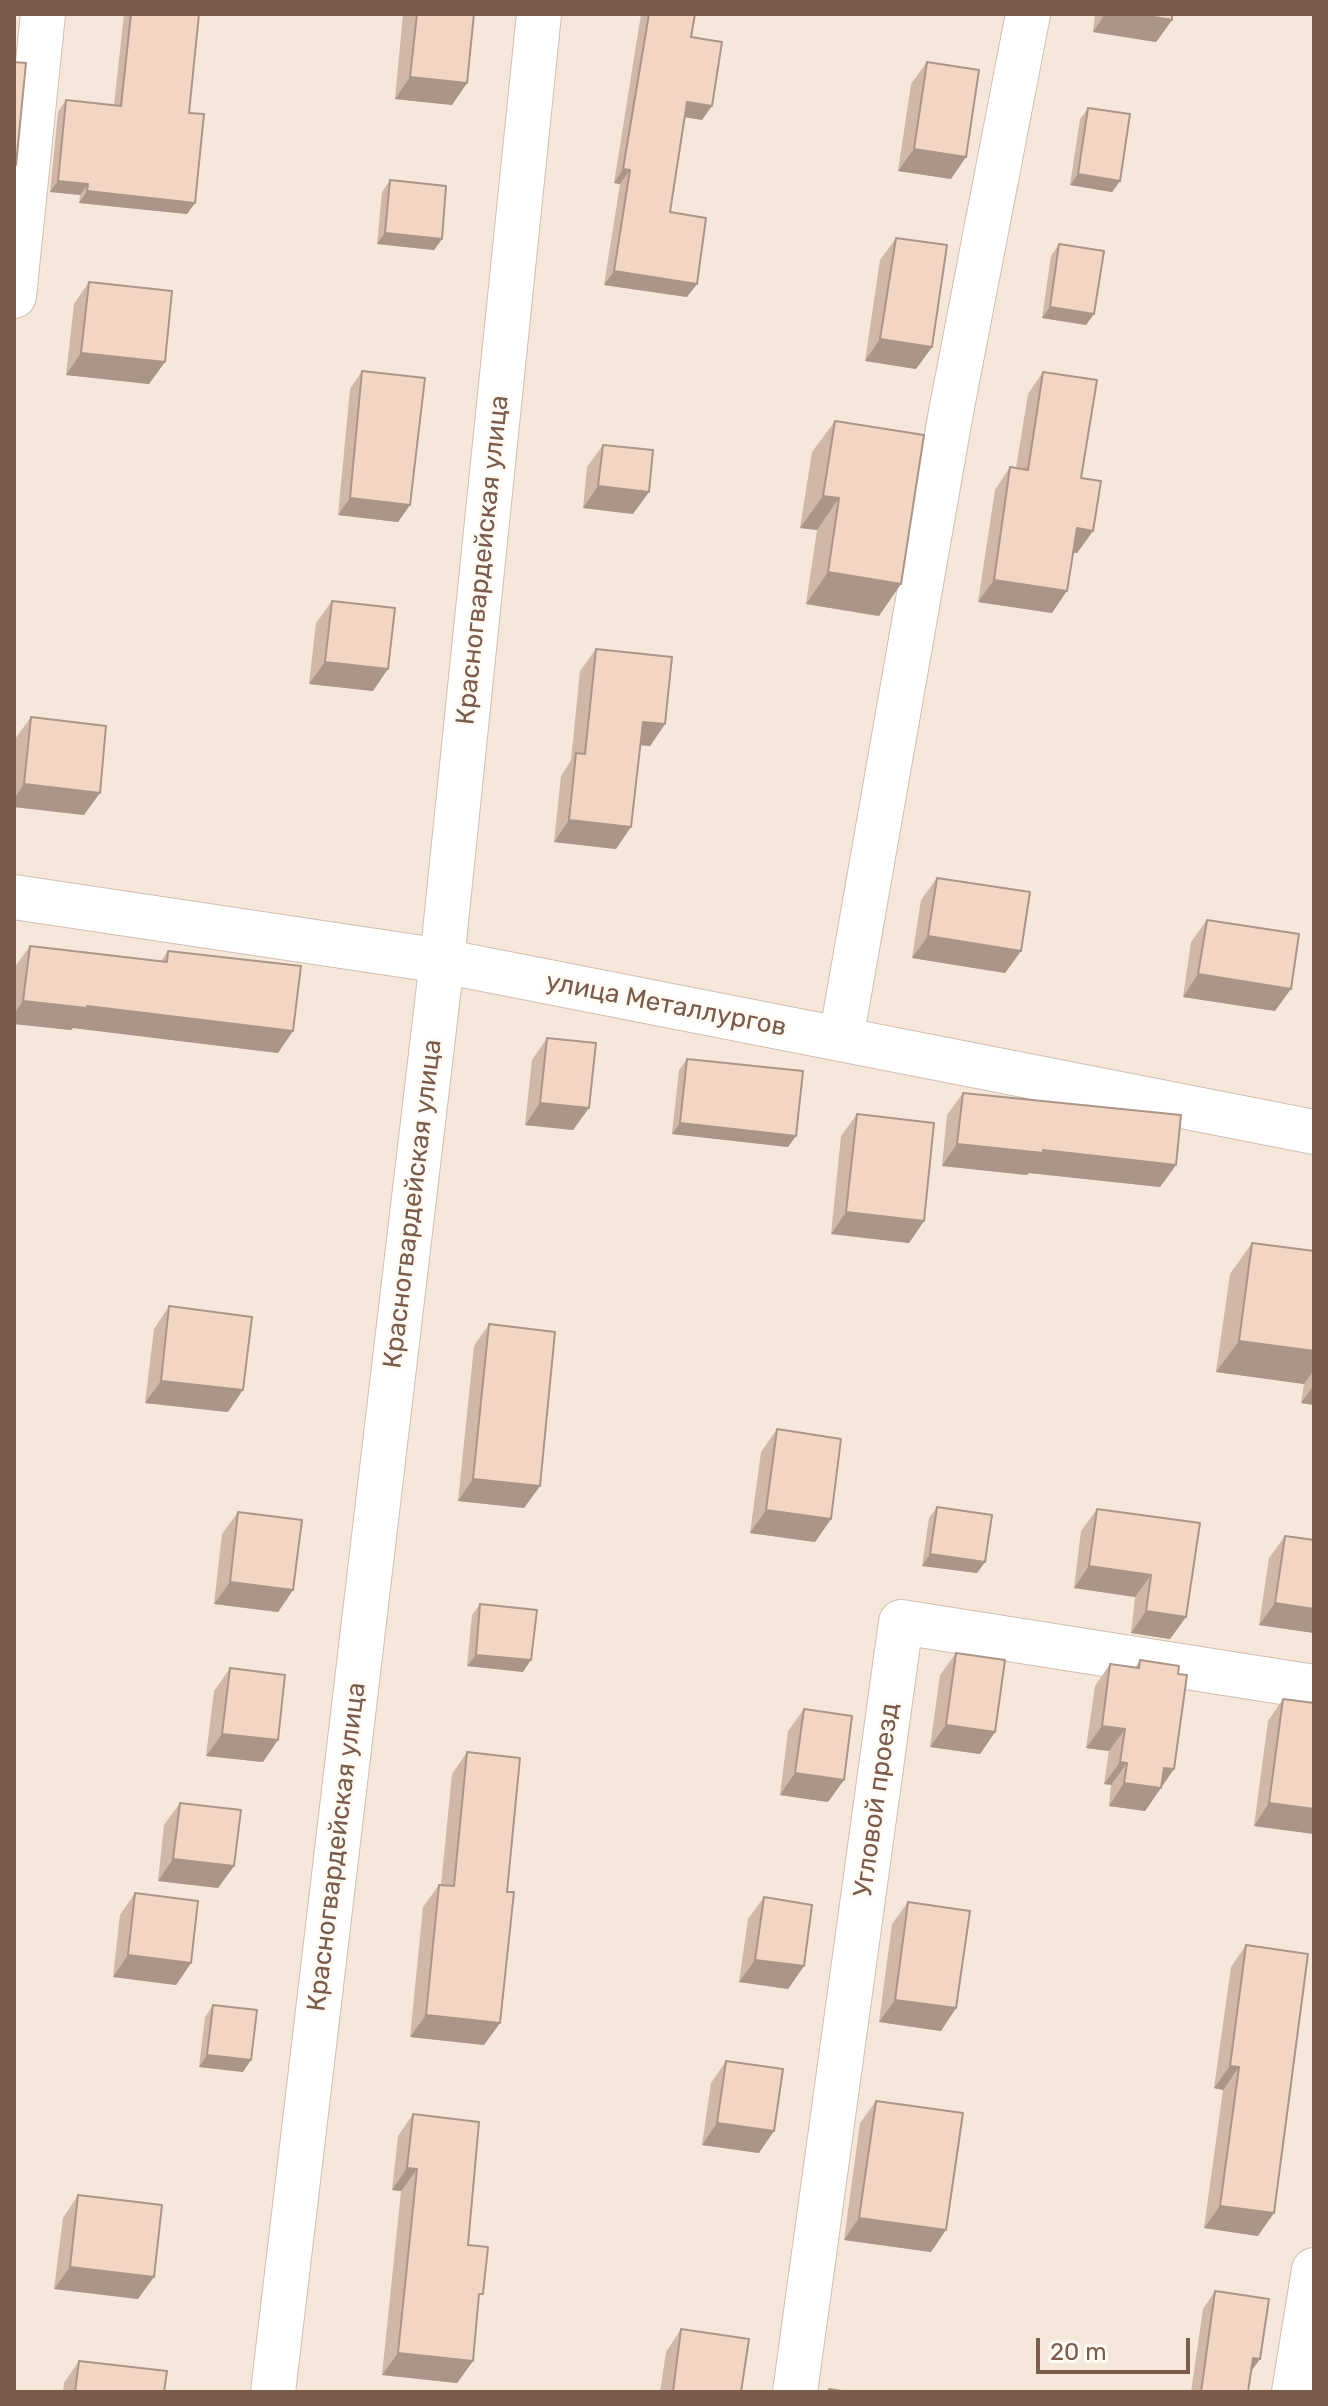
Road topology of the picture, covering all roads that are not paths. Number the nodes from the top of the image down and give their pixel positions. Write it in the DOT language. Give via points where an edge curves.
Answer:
graph roads {
  1 [pos="43,14"];
  2 [pos="539,14"];
  3 [pos="1028,14"];
  4 [pos="14,296"];
  5 [pos="14,897"];
  6 [pos="442,961"];
  7 [pos="841,1039"];
  8 [pos="1314,1132"];
  9 [pos="1314,1687"];
  10 [pos="1314,2270"];
  11 [pos="273,2392"];
  12 [pos="795,2392"];
  13 [pos="1294,2392"];
  1 -- 4 [label="street"];
  2 -- 6 [label="street, Красногвардейская улица"];
  3 -- 7 [label="street" via="951,412"];
  5 -- 6 [label="street, улица Металлургов"];
  6 -- 7 [label="street, улица Металлургов"];
  6 -- 11 [label="street, Красногвардейская улица"];
  7 -- 8 [label="street, улица Металлургов"];
  9 -- 12 [label="street, Угловой проезд" via="901,1622"];
  10 -- 13 [label="street"];
}
